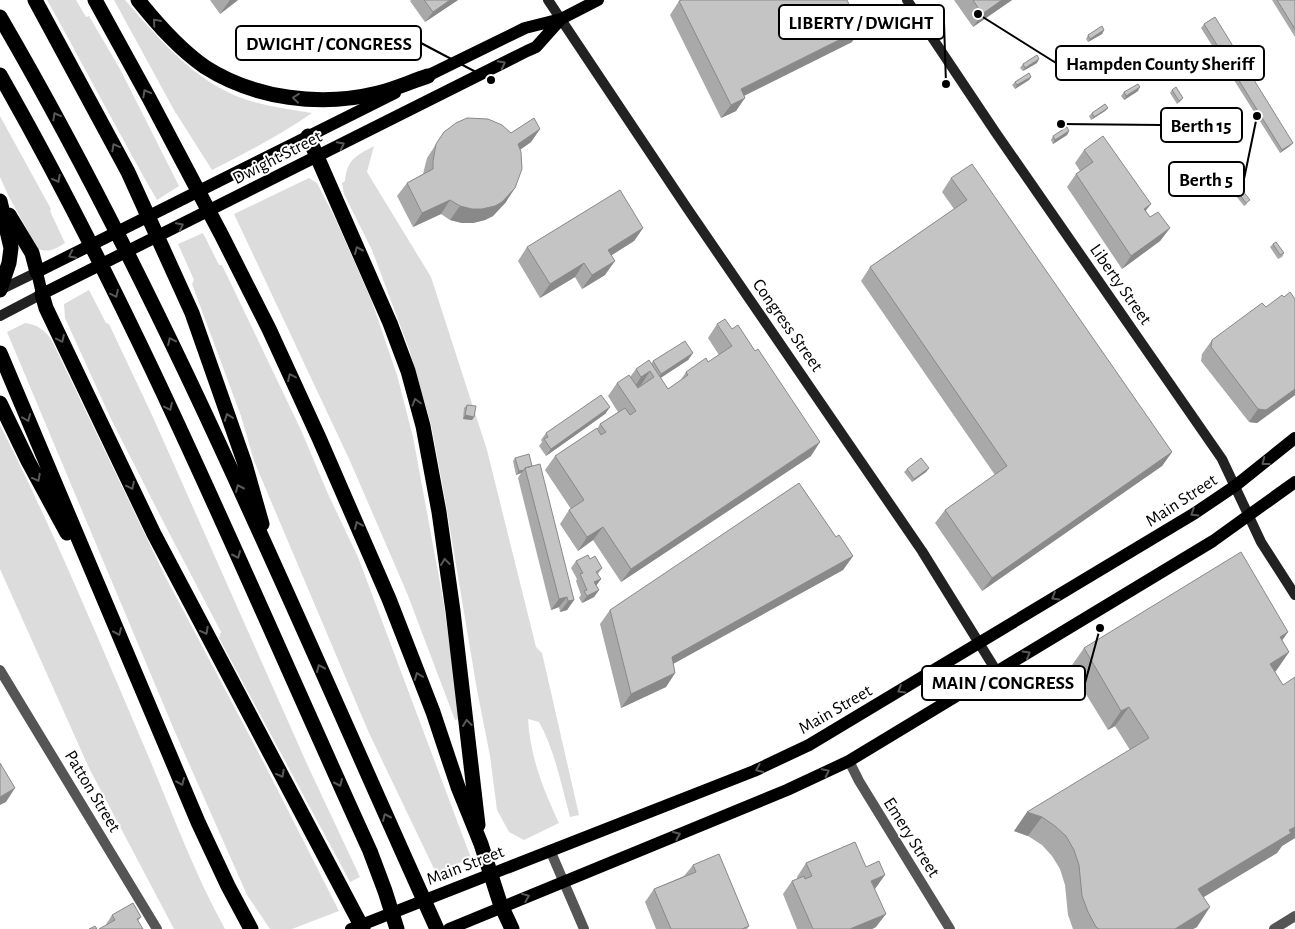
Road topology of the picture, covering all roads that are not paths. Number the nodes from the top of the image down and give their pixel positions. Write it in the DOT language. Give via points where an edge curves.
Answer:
graph roads {
  1 [pos="35,0"];
  2 [pos="94,0"];
  3 [pos="138,0"];
  4 [pos="548,0"];
  5 [pos="598,0"];
  6 [pos="907,0"];
  7 [pos="0,17"];
  8 [pos="561,19"];
  9 [pos="0,75"];
  10 [pos="428,76"];
  11 [pos="308,136"];
  12 [pos="317,157"];
  13 [pos="0,201"];
  14 [pos="37,272"];
  15 [pos="0,290"];
  16 [pos="42,294"];
  17 [pos="0,316"];
  18 [pos="0,353"];
  19 [pos="0,403"];
  20 [pos="1295,438"];
  21 [pos="1295,482"];
  22 [pos="1234,486"];
  23 [pos="1249,516"];
  24 [pos="272,564"];
  25 [pos="1295,595"];
  26 [pos="108,610"];
  27 [pos="980,643"];
  28 [pos="0,670"];
  29 [pos="998,672"];
  30 [pos="849,761"];
  31 [pos="481,844"];
  32 [pos="550,850"];
  33 [pos="563,882"];
  34 [pos="1295,916"];
  35 [pos="157,929"];
  36 [pos="251,929"];
  37 [pos="351,929"];
  38 [pos="363,929"];
  39 [pos="397,929"];
  40 [pos="437,929"];
  41 [pos="449,929"];
  42 [pos="512,929"];
  43 [pos="584,929"];
  44 [pos="950,929"];
  45 [pos="1274,929"];
  24 -- 1 [label="highway, one-way" via="245,464 192,313 119,154"];
  31 -- 2 [label="highway, one-way" via="367,546 294,382 186,167"];
  10 -- 3 [label="highway, one-way" via="379,93 338,99 302,99 255,89 204,66 173,40"];
  4 -- 8 [label="main road, Congress Street"];
  5 -- 8 [label="main road, Dwight Street"];
  6 -- 22 [label="main road, Liberty Street" via="1222,459"];
  24 -- 7 [label="highway, one-way" via="153,303 96,190"];
  8 -- 10 [label="main road, Dwight Street" via="525,28"];
  12 -- 8 [label="main road, Dwight Street, one-way" via="536,47"];
  8 -- 27 [label="main road, Congress Street" via="922,551"];
  9 -- 39 [label="highway, one-way" via="126,316 378,872"];
  10 -- 11 [label="main road, Dwight Street"];
  11 -- 12 [label="highway"];
  11 -- 14 [label="main road, Dwight Street, one-way"];
  16 -- 12 [label="main road, Dwight Street, one-way"];
  31 -- 12 [label="highway, one-way" via="453,611 423,426 390,323"];
  13 -- 14 [label="highway" via="32,253"];
  13 -- 15 [label="highway" via="11,248"];
  14 -- 15 [label="main road, Dwight Street"];
  14 -- 16 [label="main road"];
  16 -- 17 [label="main road, Dwight Street"];
  16 -- 38 [label="highway, one-way" via="154,534"];
  18 -- 26 [label="highway, one-way"];
  19 -- 26 [label="highway, one-way"];
  20 -- 22 [label="main road, Main Street, one-way"];
  21 -- 23 [label="main road"];
  22 -- 23 [label="main road, Liberty Street"];
  22 -- 27 [label="main road, Main Street, one-way" via="1196,513"];
  23 -- 25 [label="main road, Liberty Street" via="1261,542"];
  29 -- 23 [label="main road, one-way"];
  40 -- 24 [label="highway, one-way"];
  26 -- 36 [label="highway, one-way" via="198,822"];
  27 -- 29 [label="main road, Congress Street"];
  27 -- 32 [label="main road, Main Street, one-way" via="836,730 781,759"];
  28 -- 35 [label="street, Patton Street"];
  29 -- 30 [label="main road"];
  33 -- 30 [label="main road, one-way" via="787,790"];
  30 -- 44 [label="street, Emery Street"];
  31 -- 42 [label="highway"];
  32 -- 33 [label="street"];
  32 -- 37 [label="main road, Main Street"];
  41 -- 33 [label="main road, one-way"];
  33 -- 43 [label="street"];
  34 -- 45 [label="street"];
}
